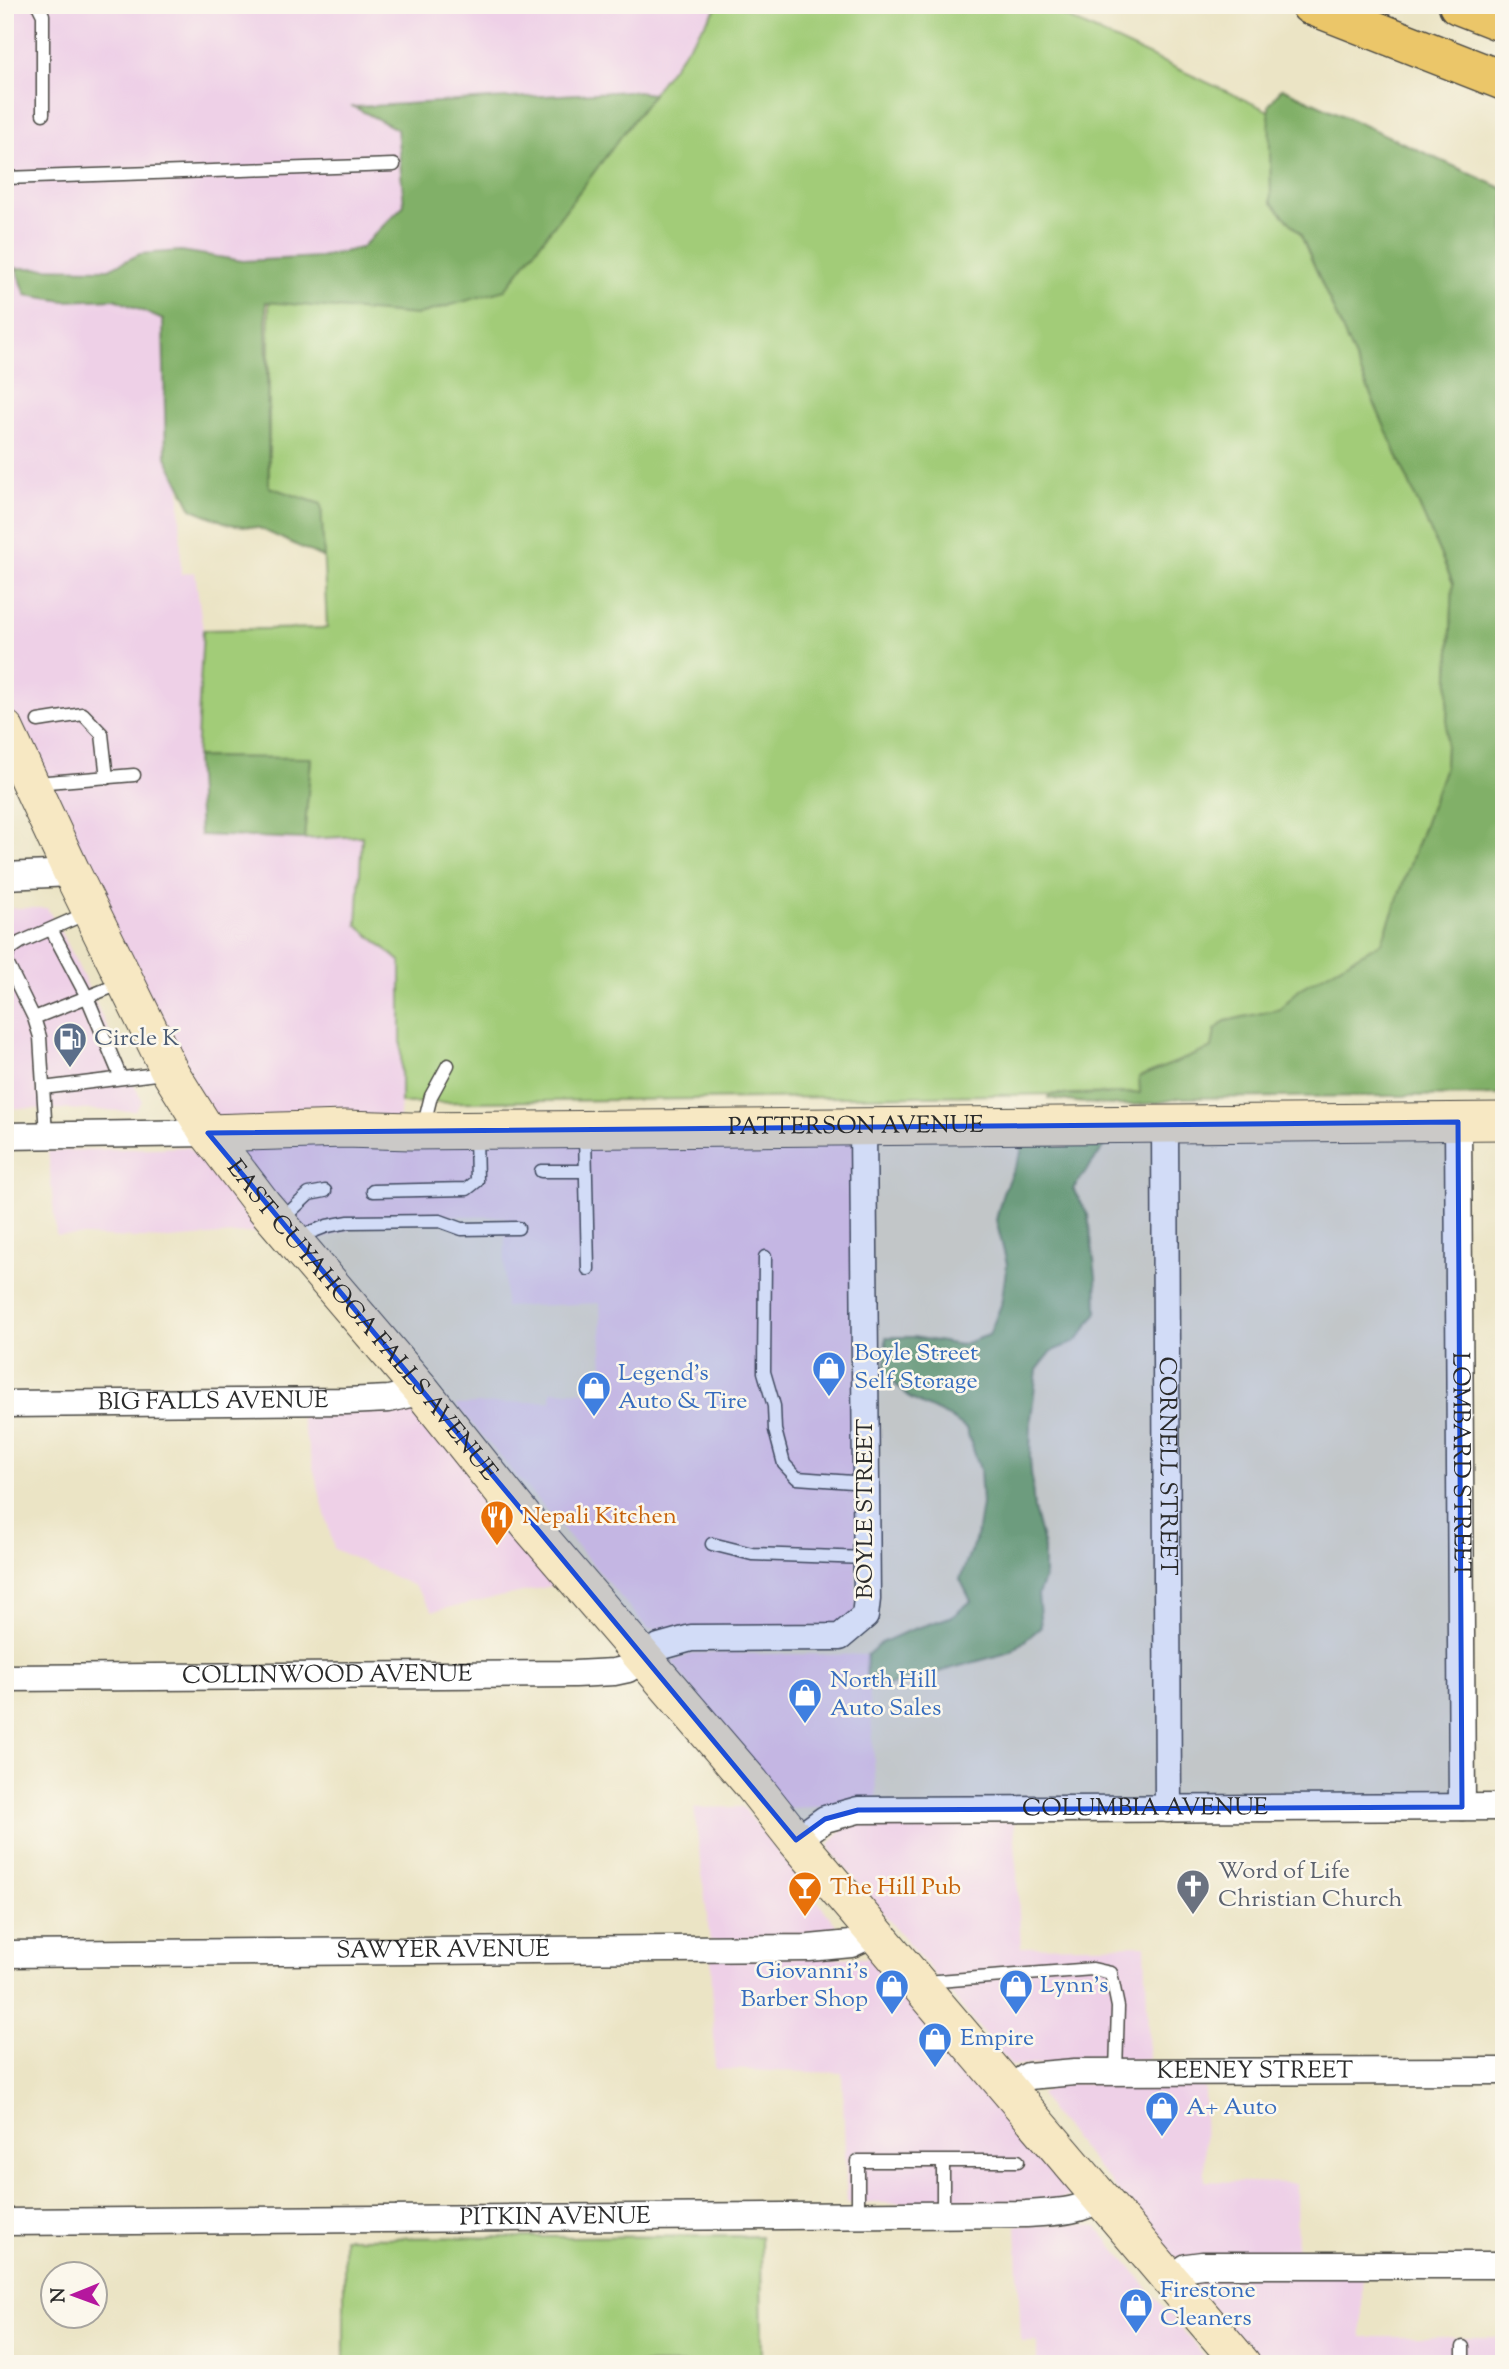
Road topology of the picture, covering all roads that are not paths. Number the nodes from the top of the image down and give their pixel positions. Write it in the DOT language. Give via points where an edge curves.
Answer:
graph roads {
  1 [pos="38,5"];
  2 [pos="1310,5"];
  3 [pos="1458,5"];
  4 [pos="1504,23"];
  5 [pos="1504,81"];
  6 [pos="43,114"];
  7 [pos="394,165"];
  8 [pos="5,178"];
  9 [pos="22,725"];
  10 [pos="134,775"];
  11 [pos="107,778"];
  12 [pos="32,783"];
  13 [pos="72,873"];
  14 [pos="5,876"];
  15 [pos="91,912"];
  16 [pos="51,929"];
  17 [pos="126,982"];
  18 [pos="87,997"];
  19 [pos="34,1018"];
  20 [pos="448,1065"];
  21 [pos="170,1072"];
  22 [pos="121,1078"];
  23 [pos="43,1088"];
  24 [pos="1504,1121"];
  25 [pos="1458,1122"];
  26 [pos="1165,1123"];
  27 [pos="863,1127"];
  28 [pos="584,1130"];
  29 [pos="422,1131"];
  30 [pos="476,1131"];
  31 [pos="208,1133"];
  32 [pos="47,1135"];
  33 [pos="5,1136"];
  34 [pos="541,1171"];
  35 [pos="586,1171"];
  36 [pos="325,1191"];
  37 [pos="373,1191"];
  38 [pos="518,1228"];
  39 [pos="285,1231"];
  40 [pos="765,1257"];
  41 [pos="588,1269"];
  42 [pos="422,1391"];
  43 [pos="5,1404"];
  44 [pos="866,1483"];
  45 [pos="712,1544"];
  46 [pos="866,1558"];
  47 [pos="645,1657"];
  48 [pos="5,1678"];
  49 [pos="1462,1807"];
  50 [pos="1504,1807"];
  51 [pos="1168,1809"];
  52 [pos="796,1840"];
  53 [pos="877,1932"];
  54 [pos="5,1954"];
  55 [pos="919,1983"];
  56 [pos="1504,2071"];
  57 [pos="1116,2072"];
  58 [pos="1009,2089"];
  59 [pos="943,2161"];
  60 [pos="1018,2161"];
  61 [pos="1101,2197"];
  62 [pos="943,2214"];
  63 [pos="858,2215"];
  64 [pos="5,2222"];
  65 [pos="1504,2264"];
  66 [pos="1171,2278"];
  67 [pos="1463,2347"];
  68 [pos="1242,2364"];
  69 [pos="1463,2364"];
  1 -- 6 [label="lane" via="43,15"];
  2 -- 5 [label="highway"];
  3 -- 4 [label="highway"];
  7 -- 8 [label="lane"];
  9 -- 11 [label="lane" via="83,714 102,734"];
  9 -- 12 [label="street, EAST CUYAHOGA FALLS AVENUE"];
  10 -- 11 [label="lane"];
  11 -- 12 [label="lane"];
  12 -- 13 [label="street, EAST CUYAHOGA FALLS AVENUE"];
  13 -- 14 [label="street"];
  13 -- 15 [label="street, EAST CUYAHOGA FALLS AVENUE"];
  15 -- 16 [label="lane"];
  15 -- 17 [label="street, EAST CUYAHOGA FALLS AVENUE"];
  16 -- 18 [label="lane"];
  16 -- 19 [label="lane" via="9,950 6,961"];
  17 -- 18 [label="lane"];
  17 -- 21 [label="street, EAST CUYAHOGA FALLS AVENUE"];
  18 -- 19 [label="lane"];
  18 -- 22 [label="lane"];
  19 -- 23 [label="lane" via="40,1037"];
  20 -- 29 [label="lane" via="431,1096"];
  21 -- 22 [label="lane"];
  21 -- 31 [label="street, EAST CUYAHOGA FALLS AVENUE"];
  22 -- 23 [label="lane"];
  23 -- 32 [label="lane"];
  24 -- 25 [label="street, PATTERSON AVENUE"];
  25 -- 26 [label="street, PATTERSON AVENUE"];
  25 -- 49 [label="street, LOMBARD STREET"];
  26 -- 27 [label="street, PATTERSON AVENUE"];
  26 -- 51 [label="street, CORNELL STREET"];
  27 -- 28 [label="street, PATTERSON AVENUE"];
  27 -- 44 [label="street, BOYLE STREET"];
  28 -- 30 [label="street, PATTERSON AVENUE"];
  28 -- 35 [label="lane"];
  29 -- 30 [label="street, PATTERSON AVENUE"];
  29 -- 31 [label="street, PATTERSON AVENUE"];
  30 -- 37 [label="lane" via="477,1181 467,1189"];
  31 -- 32 [label="street"];
  31 -- 39 [label="street, EAST CUYAHOGA FALLS AVENUE"];
  32 -- 33 [label="street"];
  34 -- 35 [label="lane"];
  35 -- 41 [label="lane"];
  36 -- 39 [label="lane" via="309,1194"];
  38 -- 39 [label="lane" via="349,1222"];
  39 -- 42 [label="street, EAST CUYAHOGA FALLS AVENUE"];
  40 -- 44 [label="lane" via="764,1372 784,1464 797,1478"];
  42 -- 43 [label="street, BIG FALLS AVENUE" via="389,1399 346,1401"];
  42 -- 47 [label="street, EAST CUYAHOGA FALLS AVENUE" via="530,1526"];
  44 -- 46 [label="street, BOYLE STREET"];
  45 -- 46 [label="lane" via="752,1554"];
  46 -- 47 [label="street, BOYLE STREET" via="865,1616 840,1637 691,1638 659,1647"];
  47 -- 48 [label="street, COLLINWOOD AVENUE" via="628,1669 575,1674"];
  47 -- 52 [label="street, EAST CUYAHOGA FALLS AVENUE"];
  49 -- 50 [label="street, COLUMBIA AVENUE"];
  49 -- 51 [label="street, COLUMBIA AVENUE"];
  51 -- 52 [label="street, COLUMBIA AVENUE" via="858,1810 825,1819"];
  52 -- 53 [label="street, EAST CUYAHOGA FALLS AVENUE"];
  53 -- 54 [label="street, SAWYER AVENUE" via="851,1944 809,1948"];
  53 -- 55 [label="street, EAST CUYAHOGA FALLS AVENUE"];
  55 -- 57 [label="lane" via="1093,1969 1111,1973 1118,2007"];
  55 -- 58 [label="street, EAST CUYAHOGA FALLS AVENUE"];
  56 -- 57 [label="street, KEENEY STREET"];
  57 -- 58 [label="street, KEENEY STREET" via="1033,2076"];
  58 -- 61 [label="street, EAST CUYAHOGA FALLS AVENUE"];
  59 -- 60 [label="lane"];
  59 -- 62 [label="lane"];
  59 -- 63 [label="lane" via="858,2161"];
  61 -- 62 [label="street, PITKIN AVENUE" via="1076,2210"];
  61 -- 66 [label="street, EAST CUYAHOGA FALLS AVENUE"];
  62 -- 63 [label="street, PITKIN AVENUE"];
  63 -- 64 [label="street, PITKIN AVENUE"];
  65 -- 66 [label="street" via="1202,2265 1187,2267"];
  66 -- 68 [label="street, EAST CUYAHOGA FALLS AVENUE"];
  67 -- 69 [label="lane"];
}
